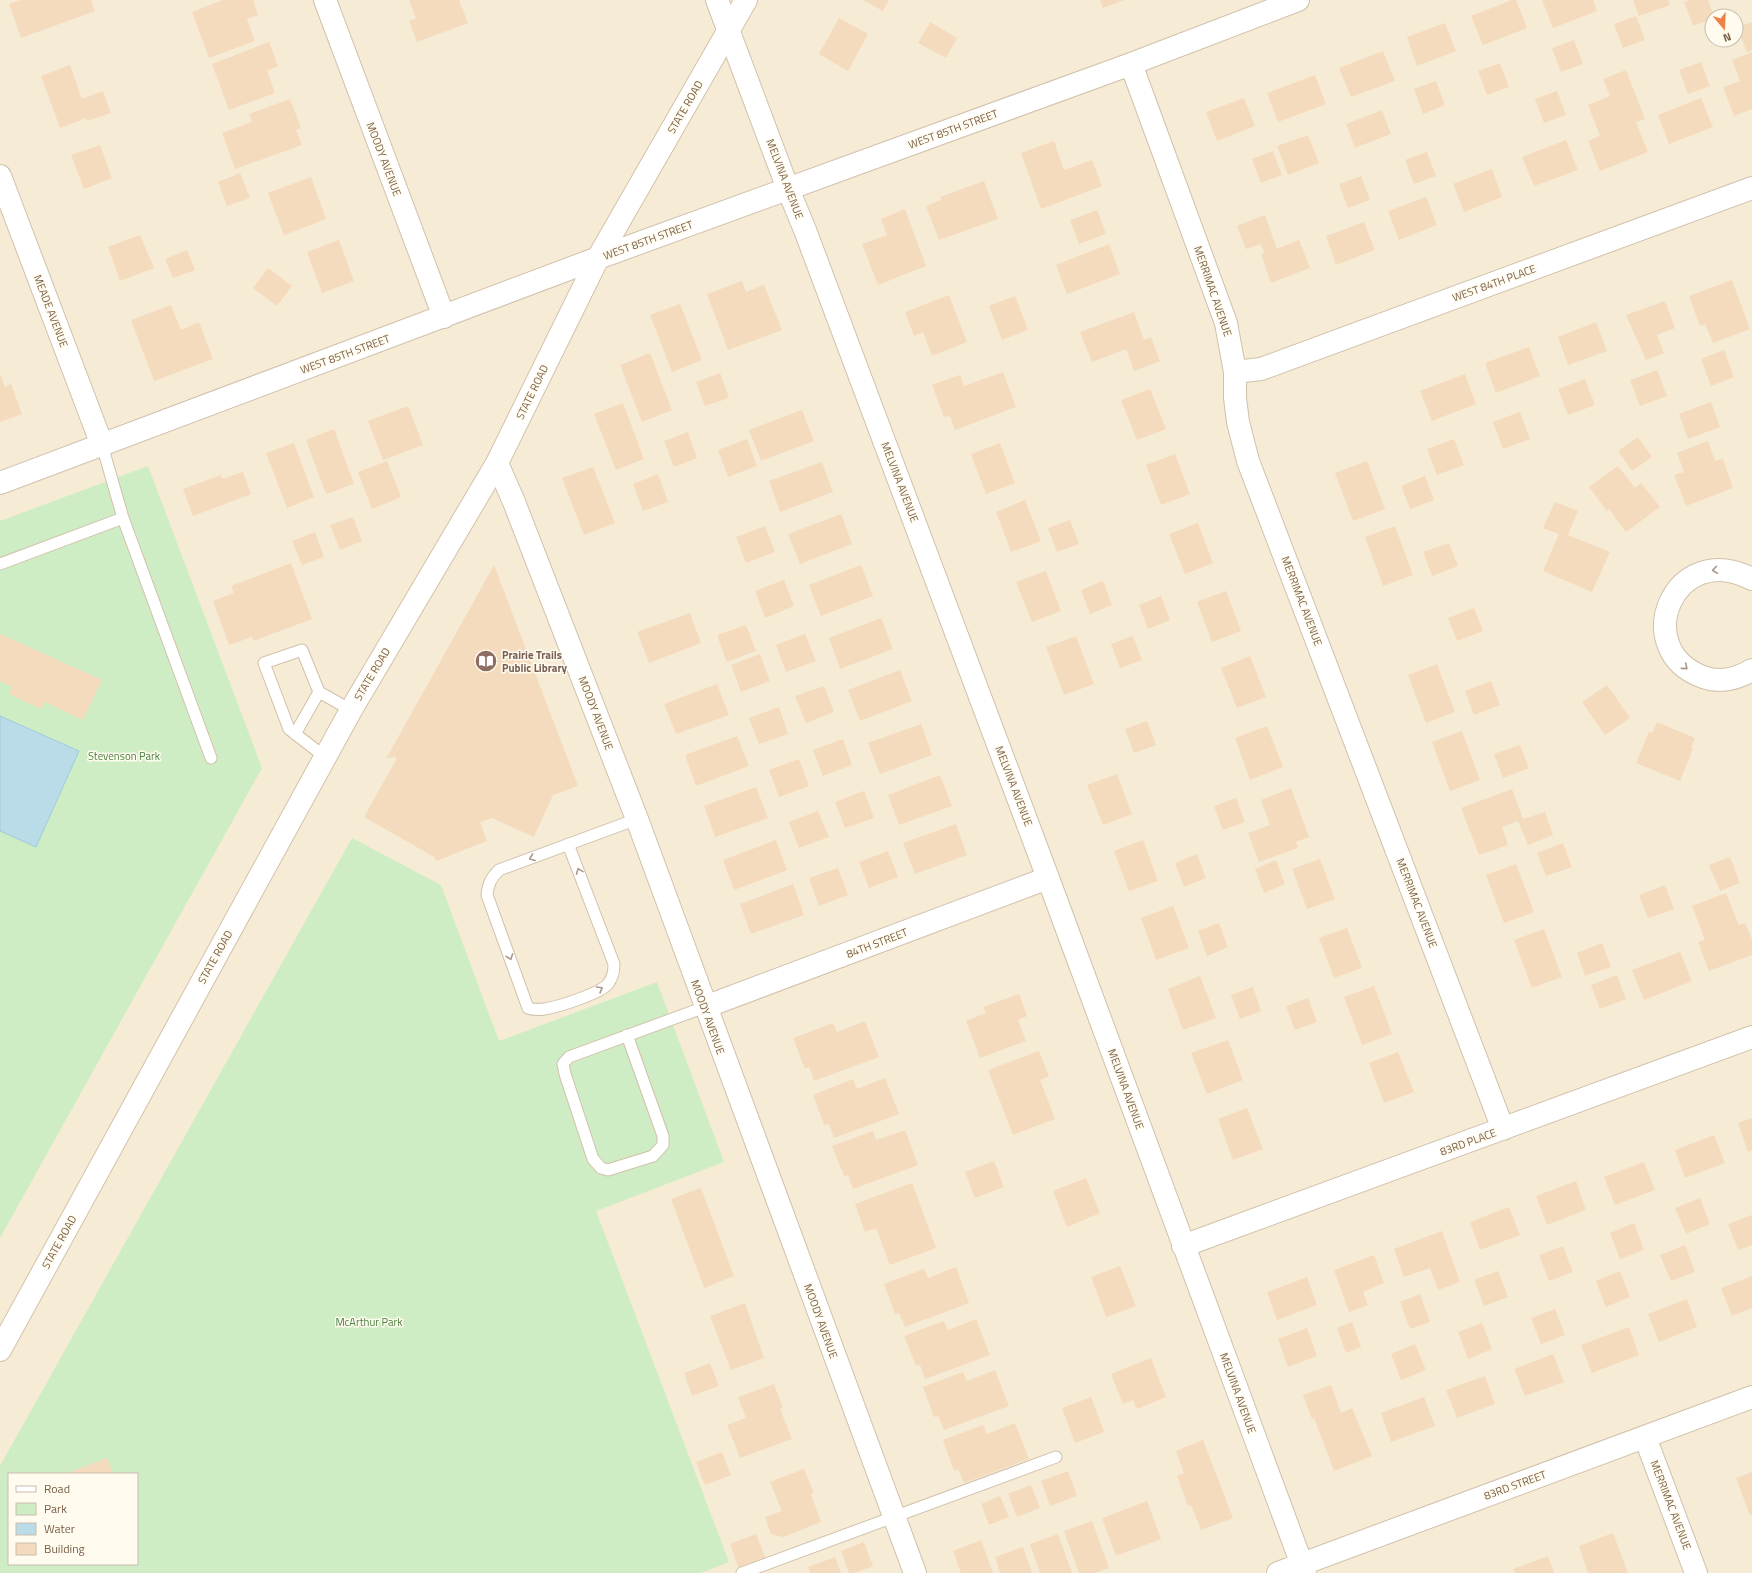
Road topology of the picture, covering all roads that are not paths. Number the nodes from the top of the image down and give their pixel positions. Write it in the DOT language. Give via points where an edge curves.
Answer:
graph roads {
  1 [pos="325,0"];
  2 [pos="717,0"];
  3 [pos="746,0"];
  4 [pos="1298,0"];
  5 [pos="729,31"];
  6 [pos="1131,64"];
  7 [pos="0,176"];
  8 [pos="1752,188"];
  9 [pos="788,189"];
  10 [pos="598,258"];
  11 [pos="444,318"];
  12 [pos="1235,372"];
  13 [pos="102,445"];
  14 [pos="497,463"];
  15 [pos="0,483"];
  16 [pos="123,518"];
  17 [pos="0,564"];
  18 [pos="1752,579"];
  19 [pos="1752,670"];
  20 [pos="319,692"];
  21 [pos="351,710"];
  22 [pos="295,734"];
  23 [pos="325,757"];
  24 [pos="211,758"];
  25 [pos="637,819"];
  26 [pos="568,844"];
  27 [pos="1048,878"];
  28 [pos="705,1007"];
  29 [pos="627,1035"];
  30 [pos="1752,1037"];
  31 [pos="1503,1129"];
  32 [pos="1183,1246"];
  33 [pos="0,1350"];
  34 [pos="1752,1397"];
  35 [pos="1645,1437"];
  36 [pos="1056,1457"];
  37 [pos="894,1517"];
  38 [pos="1304,1568"];
  39 [pos="742,1573"];
  40 [pos="915,1573"];
  41 [pos="1278,1573"];
  42 [pos="1696,1573"];
  1 -- 11 [label="street, MOODY AVENUE"];
  2 -- 5 [label="street, MELVINA AVENUE"];
  3 -- 5 [label="street, STATE ROAD"];
  4 -- 6 [label="street, WEST 85TH STREET"];
  5 -- 9 [label="street, MELVINA AVENUE"];
  5 -- 10 [label="street, STATE ROAD"];
  6 -- 9 [label="street, WEST 85TH STREET"];
  6 -- 12 [label="street, MERRIMAC AVENUE" via="1226,323"];
  7 -- 13 [label="street, MEADE AVENUE"];
  8 -- 12 [label="street, WEST 84TH PLACE" via="1261,370"];
  9 -- 10 [label="street, WEST 85TH STREET"];
  9 -- 27 [label="street, MELVINA AVENUE"];
  10 -- 11 [label="street, WEST 85TH STREET"];
  10 -- 14 [label="street, STATE ROAD"];
  11 -- 13 [label="street, WEST 85TH STREET"];
  12 -- 31 [label="street, MERRIMAC AVENUE" via="1238,422 1248,461"];
  13 -- 15 [label="street, WEST 85TH STREET"];
  13 -- 16 [label="lane"];
  14 -- 21 [label="street, STATE ROAD"];
  14 -- 25 [label="street, MOODY AVENUE"];
  16 -- 17 [label="lane"];
  16 -- 24 [label="lane"];
  18 -- 19 [label="street, one-way" via="1738,572 1722,569 1706,571 1691,577 1670,601 1665,617 1665,632 1670,648 1679,662 1692,673 1708,679 1726,680 1742,676"];
  20 -- 21 [label="lane"];
  20 -- 22 [label="lane"];
  20 -- 22 [label="lane" via="302,650 264,663 288,729"];
  21 -- 23 [label="street, STATE ROAD"];
  22 -- 23 [label="lane"];
  23 -- 33 [label="street, STATE ROAD"];
  25 -- 26 [label="lane"];
  25 -- 28 [label="street, MOODY AVENUE"];
  26 -- 26 [label="lane, one-way" via="499,870 488,884 487,895 528,1008 534,1010 553,1007 601,990 614,975 614,964"];
  27 -- 28 [label="street, 84TH STREET"];
  27 -- 32 [label="street, MELVINA AVENUE"];
  28 -- 29 [label="lane"];
  28 -- 37 [label="street, MOODY AVENUE"];
  29 -- 29 [label="lane" via="569,1057 563,1064 593,1159 601,1168 608,1170 653,1156 663,1145 663,1136"];
  30 -- 31 [label="street, 83RD PLACE"];
  31 -- 32 [label="street, 83RD PLACE"];
  32 -- 38 [label="street, MELVINA AVENUE"];
  34 -- 35 [label="street, 83RD STREET"];
  35 -- 38 [label="street, 83RD STREET"];
  35 -- 42 [label="street, MERRIMAC AVENUE"];
  36 -- 37 [label="lane"];
  37 -- 39 [label="lane"];
  37 -- 40 [label="street, MOODY AVENUE"];
  38 -- 41 [label="street, 83RD STREET"];
}
